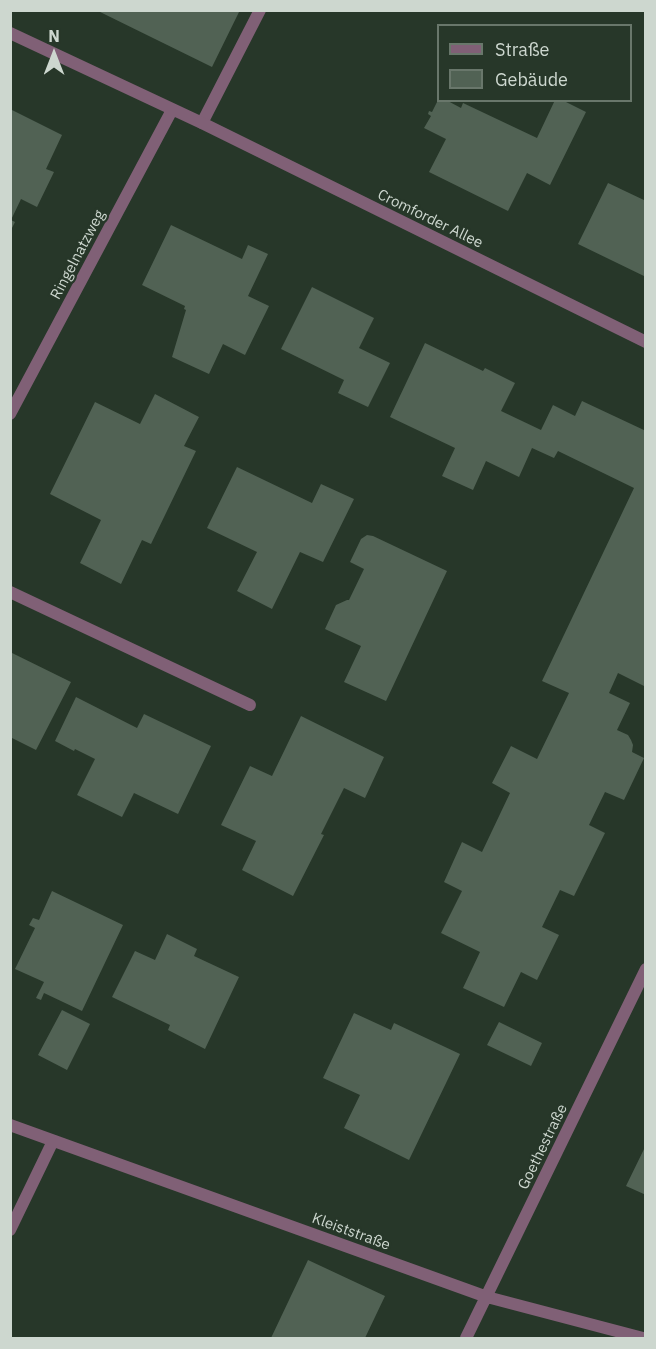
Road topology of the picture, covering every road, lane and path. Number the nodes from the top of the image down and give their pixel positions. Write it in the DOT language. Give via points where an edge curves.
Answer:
graph roads {
  1 [pos="260,10"];
  2 [pos="10,33"];
  3 [pos="172,110"];
  4 [pos="202,123"];
  5 [pos="645,342"];
  6 [pos="10,414"];
  7 [pos="10,592"];
  8 [pos="250,705"];
  9 [pos="645,969"];
  10 [pos="10,1125"];
  11 [pos="53,1141"];
  12 [pos="10,1230"];
  13 [pos="487,1297"];
  14 [pos="466,1338"];
  15 [pos="643,1338"];
  1 -- 4 [label="street"];
  2 -- 3 [label="street, Cromforder Allee"];
  3 -- 4 [label="street, Cromforder Allee"];
  3 -- 6 [label="street, Ringelnatzweg"];
  4 -- 5 [label="street, Cromforder Allee"];
  7 -- 8 [label="street"];
  9 -- 13 [label="street, Goethestraße"];
  10 -- 11 [label="street, Kleiststraße"];
  11 -- 12 [label="street"];
  11 -- 13 [label="street, Kleiststraße"];
  13 -- 14 [label="street, Goethestraße"];
  13 -- 15 [label="street, Kleiststraße"];
}
